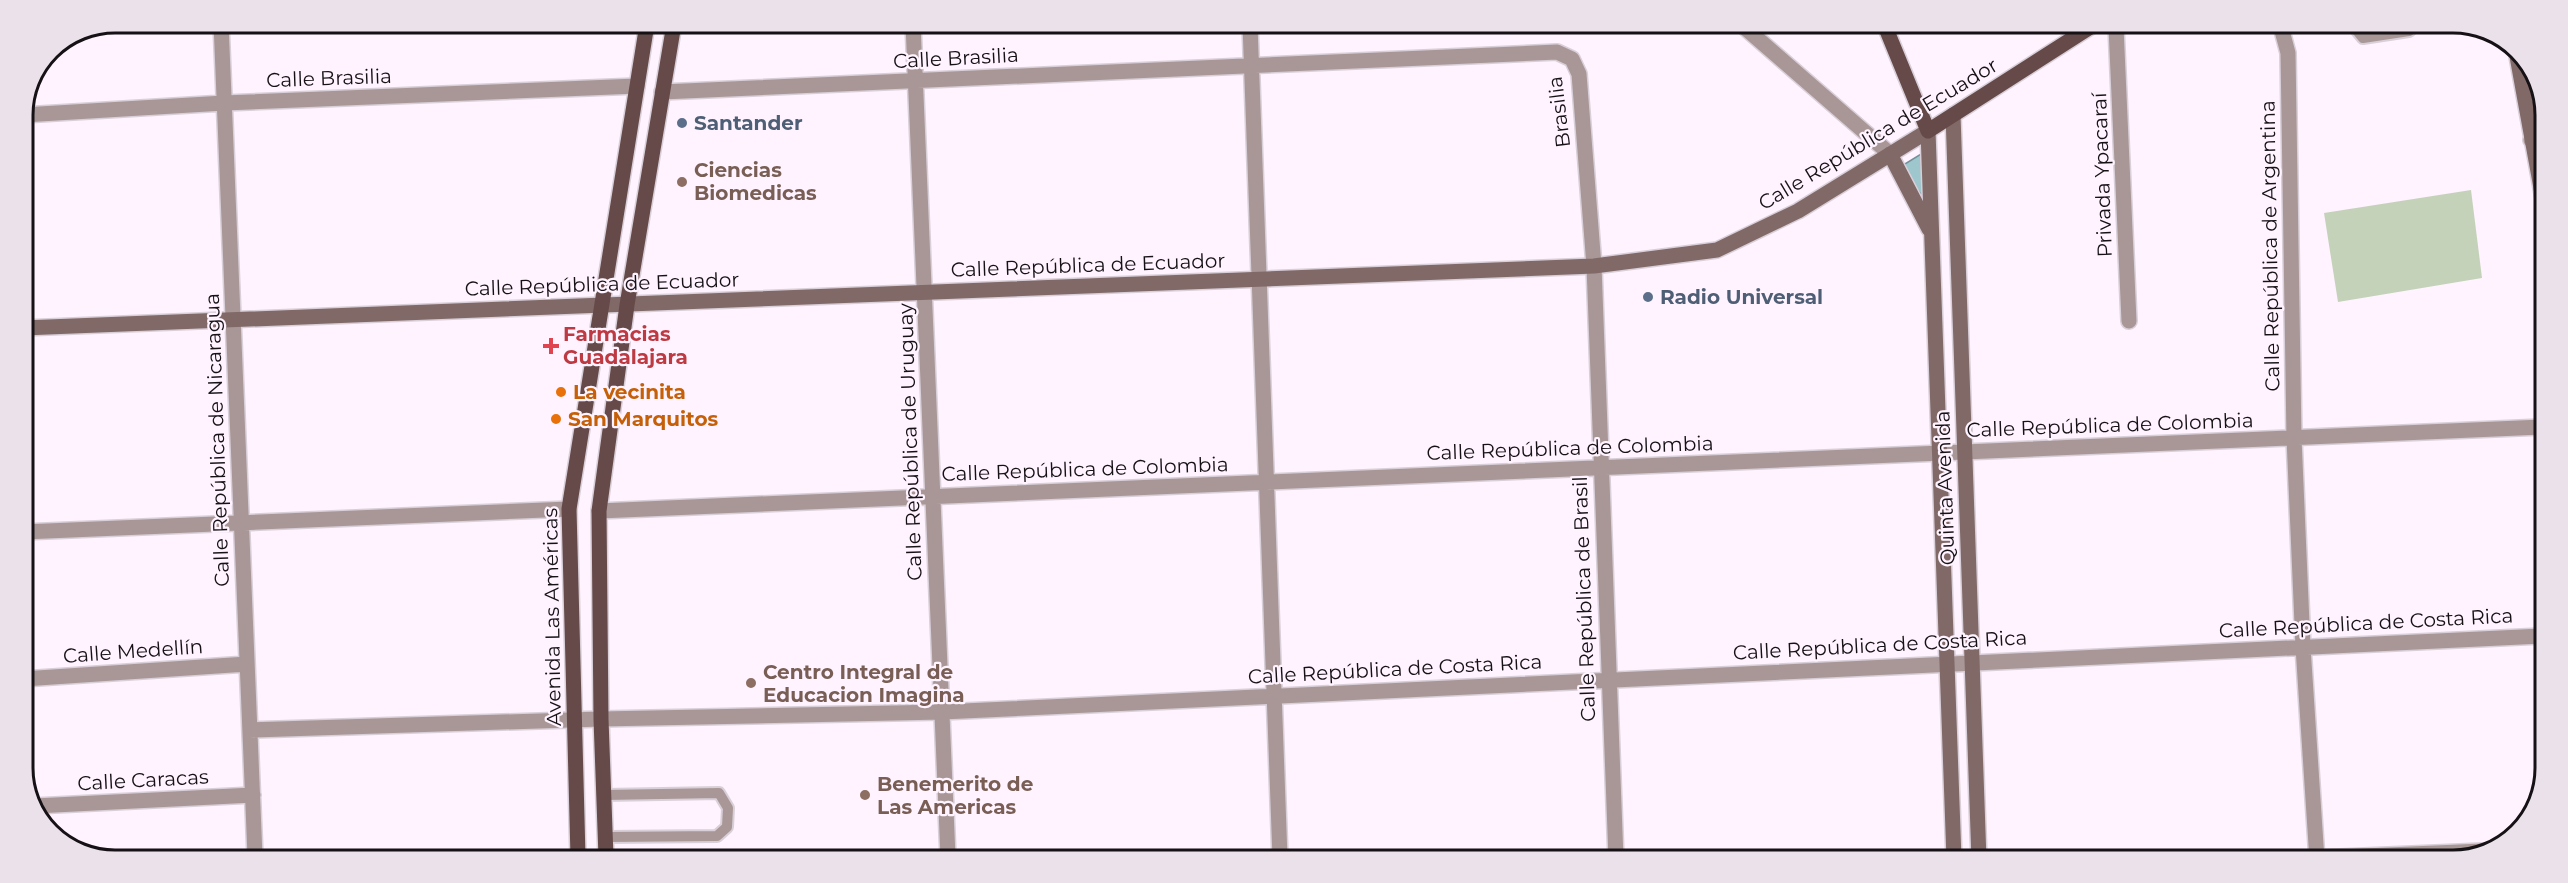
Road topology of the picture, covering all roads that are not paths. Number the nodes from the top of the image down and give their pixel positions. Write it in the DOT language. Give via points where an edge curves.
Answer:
graph roads {
  1 [pos="221,33"];
  2 [pos="646,33"];
  3 [pos="672,33"];
  4 [pos="913,33"];
  5 [pos="1251,33"];
  6 [pos="1751,33"];
  7 [pos="1888,33"];
  8 [pos="2083,33"];
  9 [pos="2116,33"];
  10 [pos="2283,33"];
  11 [pos="2359,33"];
  12 [pos="2396,33"];
  13 [pos="1253,66"];
  14 [pos="2521,69"];
  15 [pos="915,81"];
  16 [pos="637,86"];
  17 [pos="662,92"];
  18 [pos="224,103"];
  19 [pos="33,114"];
  20 [pos="1953,115"];
  21 [pos="2535,125"];
  22 [pos="1928,131"];
  23 [pos="1890,154"];
  24 [pos="1932,234"];
  25 [pos="1594,266"];
  26 [pos="1259,279"];
  27 [pos="924,293"];
  28 [pos="627,304"];
  29 [pos="603,306"];
  30 [pos="233,319"];
  31 [pos="2129,321"];
  32 [pos="33,328"];
  33 [pos="2535,427"];
  34 [pos="2294,438"];
  35 [pos="1965,452"];
  36 [pos="1940,453"];
  37 [pos="1600,467"];
  38 [pos="1266,482"];
  39 [pos="933,496"];
  40 [pos="569,510"];
  41 [pos="599,511"];
  42 [pos="242,522"];
  43 [pos="33,532"];
  44 [pos="2535,636"];
  45 [pos="2303,647"];
  46 [pos="1972,662"];
  47 [pos="1947,663"];
  48 [pos="247,664"];
  49 [pos="33,678"];
  50 [pos="1608,680"];
  51 [pos="1274,696"];
  52 [pos="942,712"];
  53 [pos="601,719"];
  54 [pos="575,720"];
  55 [pos="250,730"];
  56 [pos="253,795"];
  57 [pos="604,795"];
  58 [pos="42,806"];
  59 [pos="606,837"];
  60 [pos="255,850"];
  61 [pos="579,850"];
  62 [pos="606,850"];
  63 [pos="948,850"];
  64 [pos="1280,850"];
  65 [pos="1616,850"];
  66 [pos="1954,850"];
  67 [pos="1979,850"];
  68 [pos="2316,850"];
  1 -- 18 [label="street, Calle República de Nicaragua"];
  2 -- 16 [label="main road, Avenida Las Américas"];
  3 -- 17 [label="main road"];
  4 -- 15 [label="street, Calle República de Uruguay"];
  5 -- 13 [label="street"];
  6 -- 23 [label="street"];
  7 -- 22 [label="main road"];
  8 -- 20 [label="main road, Calle República de Ecuador"];
  9 -- 31 [label="street, Privada Ypacaraí"];
  10 -- 34 [label="street, Calle República de Argentina" via="2288,53"];
  11 -- 12 [label="lane" via="2363,38"];
  13 -- 15 [label="street, Calle Brasilia"];
  13 -- 25 [label="street, Brasilia" via="1557,52 1572,59 1579,74"];
  13 -- 26 [label="street"];
  14 -- 21 [label="street"];
  15 -- 17 [label="street, Calle Brasilia"];
  15 -- 27 [label="street, Calle República de Uruguay"];
  16 -- 18 [label="street, Calle Brasilia"];
  16 -- 29 [label="main road, Avenida Las Américas"];
  17 -- 28 [label="main road"];
  18 -- 19 [label="street, Calle Brasilia"];
  18 -- 30 [label="street, Calle República de Nicaragua"];
  20 -- 22 [label="main road, Calle República de Ecuador"];
  20 -- 35 [label="street, Quinta Avenida"];
  22 -- 23 [label="street, Calle República de Ecuador"];
  22 -- 24 [label="street, Quinta Avenida"];
  23 -- 24 [label="street"];
  23 -- 25 [label="street, Calle República de Ecuador" via="1798,211 1717,250"];
  24 -- 36 [label="street, Quinta Avenida"];
  25 -- 26 [label="street, Calle República de Ecuador"];
  25 -- 37 [label="street, Calle República de Brasil"];
  26 -- 27 [label="street, Calle República de Ecuador"];
  26 -- 38 [label="street"];
  27 -- 28 [label="street, Calle República de Ecuador"];
  27 -- 39 [label="street, Calle República de Uruguay"];
  28 -- 29 [label="street, Calle República de Ecuador"];
  28 -- 41 [label="main road"];
  29 -- 30 [label="street, Calle República de Ecuador"];
  29 -- 40 [label="main road, Avenida Las Américas"];
  30 -- 32 [label="street, Calle República de Ecuador"];
  30 -- 42 [label="street, Calle República de Nicaragua"];
  33 -- 34 [label="street, Calle República de Colombia"];
  34 -- 35 [label="street, Calle República de Colombia"];
  34 -- 45 [label="street, Calle República de Argentina"];
  35 -- 36 [label="street, Calle República de Colombia"];
  35 -- 46 [label="street, Quinta Avenida"];
  36 -- 37 [label="street, Calle República de Colombia"];
  36 -- 47 [label="street, Quinta Avenida"];
  37 -- 38 [label="street, Calle República de Colombia"];
  37 -- 50 [label="street, Calle República de Brasil"];
  38 -- 39 [label="street, Calle República de Colombia"];
  38 -- 51 [label="street"];
  39 -- 41 [label="street, Calle República de Colombia"];
  39 -- 52 [label="street, Calle República de Uruguay"];
  40 -- 42 [label="street"];
  40 -- 54 [label="main road, Avenida Las Américas"];
  41 -- 53 [label="main road"];
  42 -- 43 [label="street"];
  42 -- 48 [label="street, Calle República de Nicaragua"];
  44 -- 45 [label="street, Calle República de Costa Rica"];
  45 -- 46 [label="street, Calle República de Costa Rica"];
  45 -- 68 [label="street, Calle República de Argentina"];
  46 -- 47 [label="street, Calle República de Costa Rica"];
  46 -- 67 [label="street, Quinta Avenida"];
  47 -- 50 [label="street, Calle República de Costa Rica"];
  47 -- 66 [label="street, Quinta Avenida"];
  48 -- 49 [label="street, Calle Medellín"];
  48 -- 55 [label="street, Calle República de Nicaragua"];
  50 -- 51 [label="street, Calle República de Costa Rica"];
  50 -- 65 [label="street, Calle República de Brasil"];
  51 -- 52 [label="street, Calle República de Costa Rica"];
  51 -- 64 [label="street"];
  52 -- 53 [label="street, Calle República de Costa Rica"];
  52 -- 63 [label="street, Calle República de Uruguay"];
  53 -- 54 [label="street, Calle República de Costa Rica"];
  53 -- 57 [label="main road"];
  54 -- 55 [label="street, Calle República de Costa Rica"];
  54 -- 61 [label="main road, Avenida Las Américas"];
  55 -- 56 [label="street, Calle República de Nicaragua"];
  56 -- 58 [label="street, Calle Caracas"];
  56 -- 60 [label="street, Calle República de Nicaragua"];
  57 -- 59 [label="main road"];
  57 -- 59 [label="lane" via="719,793 728,808 727,827 717,836"];
  59 -- 62 [label="main road"];
}
